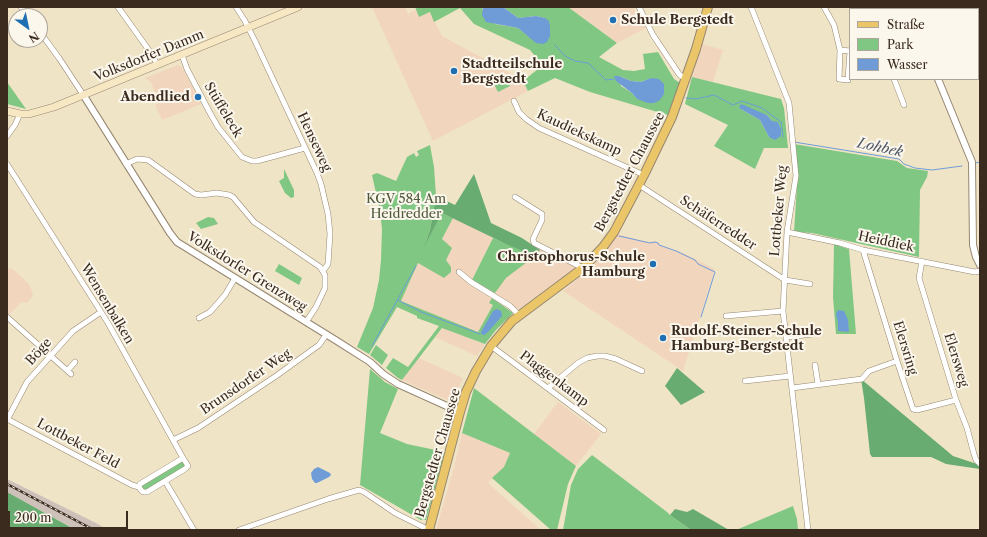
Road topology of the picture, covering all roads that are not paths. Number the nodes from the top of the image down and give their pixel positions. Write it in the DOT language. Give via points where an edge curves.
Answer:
graph roads {
  1 [pos="118,7"];
  2 [pos="236,7"];
  3 [pos="298,7"];
  4 [pos="639,7"];
  5 [pos="708,7"];
  6 [pos="751,7"];
  7 [pos="824,7"];
  8 [pos="248,27"];
  9 [pos="48,43"];
  10 [pos="840,50"];
  11 [pos="849,51"];
  12 [pos="182,55"];
  13 [pos="158,65"];
  14 [pos="849,66"];
  15 [pos="686,80"];
  16 [pos="894,80"];
  17 [pos="938,80"];
  18 [pos="84,96"];
  19 [pos="514,101"];
  20 [pos="904,106"];
  21 [pos="7,111"];
  22 [pos="20,114"];
  23 [pos="7,136"];
  24 [pos="305,148"];
  25 [pos="7,164"];
  26 [pos="126,164"];
  27 [pos="644,176"];
  28 [pos="639,185"];
  29 [pos="515,197"];
  30 [pos="788,232"];
  31 [pos="863,250"];
  32 [pos="922,261"];
  33 [pos="980,265"];
  34 [pos="583,268"];
  35 [pos="980,270"];
  36 [pos="323,271"];
  37 [pos="459,272"];
  38 [pos="235,278"];
  39 [pos="784,280"];
  40 [pos="810,284"];
  41 [pos="784,311"];
  42 [pos="101,312"];
  43 [pos="519,315"];
  44 [pos="726,316"];
  45 [pos="7,317"];
  46 [pos="199,318"];
  47 [pos="306,322"];
  48 [pos="813,334"];
  49 [pos="326,335"];
  50 [pos="787,337"];
  51 [pos="491,346"];
  52 [pos="51,356"];
  53 [pos="897,361"];
  54 [pos="75,362"];
  55 [pos="814,365"];
  56 [pos="642,371"];
  57 [pos="790,376"];
  58 [pos="745,381"];
  59 [pos="818,384"];
  60 [pos="548,388"];
  61 [pos="792,388"];
  62 [pos="956,400"];
  63 [pos="460,412"];
  64 [pos="7,420"];
  65 [pos="604,430"];
  66 [pos="173,440"];
  67 [pos="183,458"];
  68 [pos="980,464"];
  69 [pos="165,481"];
  70 [pos="138,486"];
  71 [pos="194,530"];
  72 [pos="239,530"];
  73 [pos="429,530"];
  74 [pos="808,530"];
  1 -- 13 [label="street"];
  2 -- 8 [label="street, Henseweg"];
  3 -- 8 [label="main road, Volksdorfer Damm"];
  4 -- 15 [label="street" via="679,74"];
  5 -- 15 [label="main road, Bergstedter Chaussee"];
  6 -- 30 [label="street, Lottbeker Weg" via="789,103 796,176"];
  7 -- 10 [label="street" via="834,25"];
  8 -- 12 [label="main road, Volksdorfer Damm"];
  8 -- 24 [label="street, Henseweg"];
  9 -- 18 [label="street, Volksdorfer Grenzweg"];
  10 -- 11 [label="street"];
  10 -- 14 [label="street" via="840,79 848,80"];
  12 -- 13 [label="main road, Volksdorfer Damm"];
  12 -- 24 [label="street, Stüffeleck" via="210,113 242,157 257,161"];
  13 -- 18 [label="main road, Volksdorfer Damm"];
  15 -- 27 [label="main road, Bergstedter Chaussee" via="672,117"];
  16 -- 20 [label="street"];
  17 -- 33 [label="street" via="972,162 973,245"];
  18 -- 22 [label="main road, Volksdorfer Damm" via="39,112"];
  18 -- 26 [label="street, Volksdorfer Grenzweg"];
  19 -- 27 [label="street, Kaudiekskamp" via="519,112 539,128"];
  21 -- 22 [label="main road, Volksdorfer Damm"];
  22 -- 23 [label="street" via="16,125"];
  24 -- 36 [label="street, Henseweg" via="321,184 328,214 330,254"];
  25 -- 42 [label="street, Wensenbalken"];
  26 -- 36 [label="street" via="141,159 148,160 195,194 229,194 254,222"];
  26 -- 38 [label="street, Volksdorfer Grenzweg" via="177,242"];
  27 -- 28 [label="main road, Bergstedter Chaussee"];
  28 -- 34 [label="main road, Bergstedter Chaussee" via="614,232"];
  28 -- 39 [label="street, Schäferredder"];
  29 -- 34 [label="street" via="542,214 542,220 533,239 534,243"];
  30 -- 31 [label="street, Heiddiek"];
  30 -- 39 [label="street, Lottbeker Weg"];
  31 -- 32 [label="street, Heiddiek"];
  31 -- 53 [label="street, Elersring"];
  32 -- 35 [label="street, Heiddiek" via="975,272"];
  32 -- 62 [label="street, Elersweg" via="919,278"];
  34 -- 43 [label="main road, Bergstedter Chaussee"];
  36 -- 47 [label="street" via="326,280 323,292"];
  37 -- 43 [label="street" via="470,282 510,306"];
  38 -- 46 [label="street" via="225,295 210,312"];
  38 -- 47 [label="street, Volksdorfer Grenzweg"];
  39 -- 40 [label="street"];
  39 -- 41 [label="street, Lottbeker Weg"];
  41 -- 44 [label="street"];
  41 -- 50 [label="street, Lottbeker Weg"];
  42 -- 52 [label="street, Böge" via="77,327"];
  42 -- 66 [label="street, Wensenbalken"];
  43 -- 51 [label="main road, Bergstedter Chaussee"];
  45 -- 52 [label="street"];
  47 -- 49 [label="street, Volksdorfer Grenzweg"];
  48 -- 50 [label="street"];
  49 -- 63 [label="street, Volksdorfer Grenzweg" via="370,362 398,384"];
  49 -- 66 [label="street, Brunsdorfer Weg" via="319,345 276,376 203,425"];
  50 -- 57 [label="street, Lottbeker Weg"];
  51 -- 60 [label="street, Plaggenkamp"];
  51 -- 63 [label="main road, Bergstedter Chaussee" via="476,371"];
  52 -- 54 [label="street" via="70,372"];
  52 -- 64 [label="street, Böge" via="27,383"];
  53 -- 59 [label="street" via="869,371 862,379"];
  53 -- 62 [label="street, Elersring" via="913,409"];
  55 -- 59 [label="street"];
  56 -- 60 [label="street" via="616,359 597,356 578,363"];
  57 -- 58 [label="street"];
  57 -- 61 [label="street, Lottbeker Weg"];
  59 -- 61 [label="street"];
  60 -- 65 [label="street, Plaggenkamp"];
  61 -- 74 [label="street, Lottbeker Weg"];
  62 -- 68 [label="street, Elersweg" via="976,460"];
  63 -- 73 [label="main road, Bergstedter Chaussee"];
  64 -- 70 [label="street, Lottbeker Feld"];
  66 -- 67 [label="street, Wensenbalken"];
  67 -- 69 [label="street" via="187,468"];
  67 -- 70 [label="street"];
  69 -- 70 [label="street, Lottbeker Feld" via="146,493"];
  69 -- 71 [label="street"];
  72 -- 73 [label="street" via="359,490 395,513"];
}
